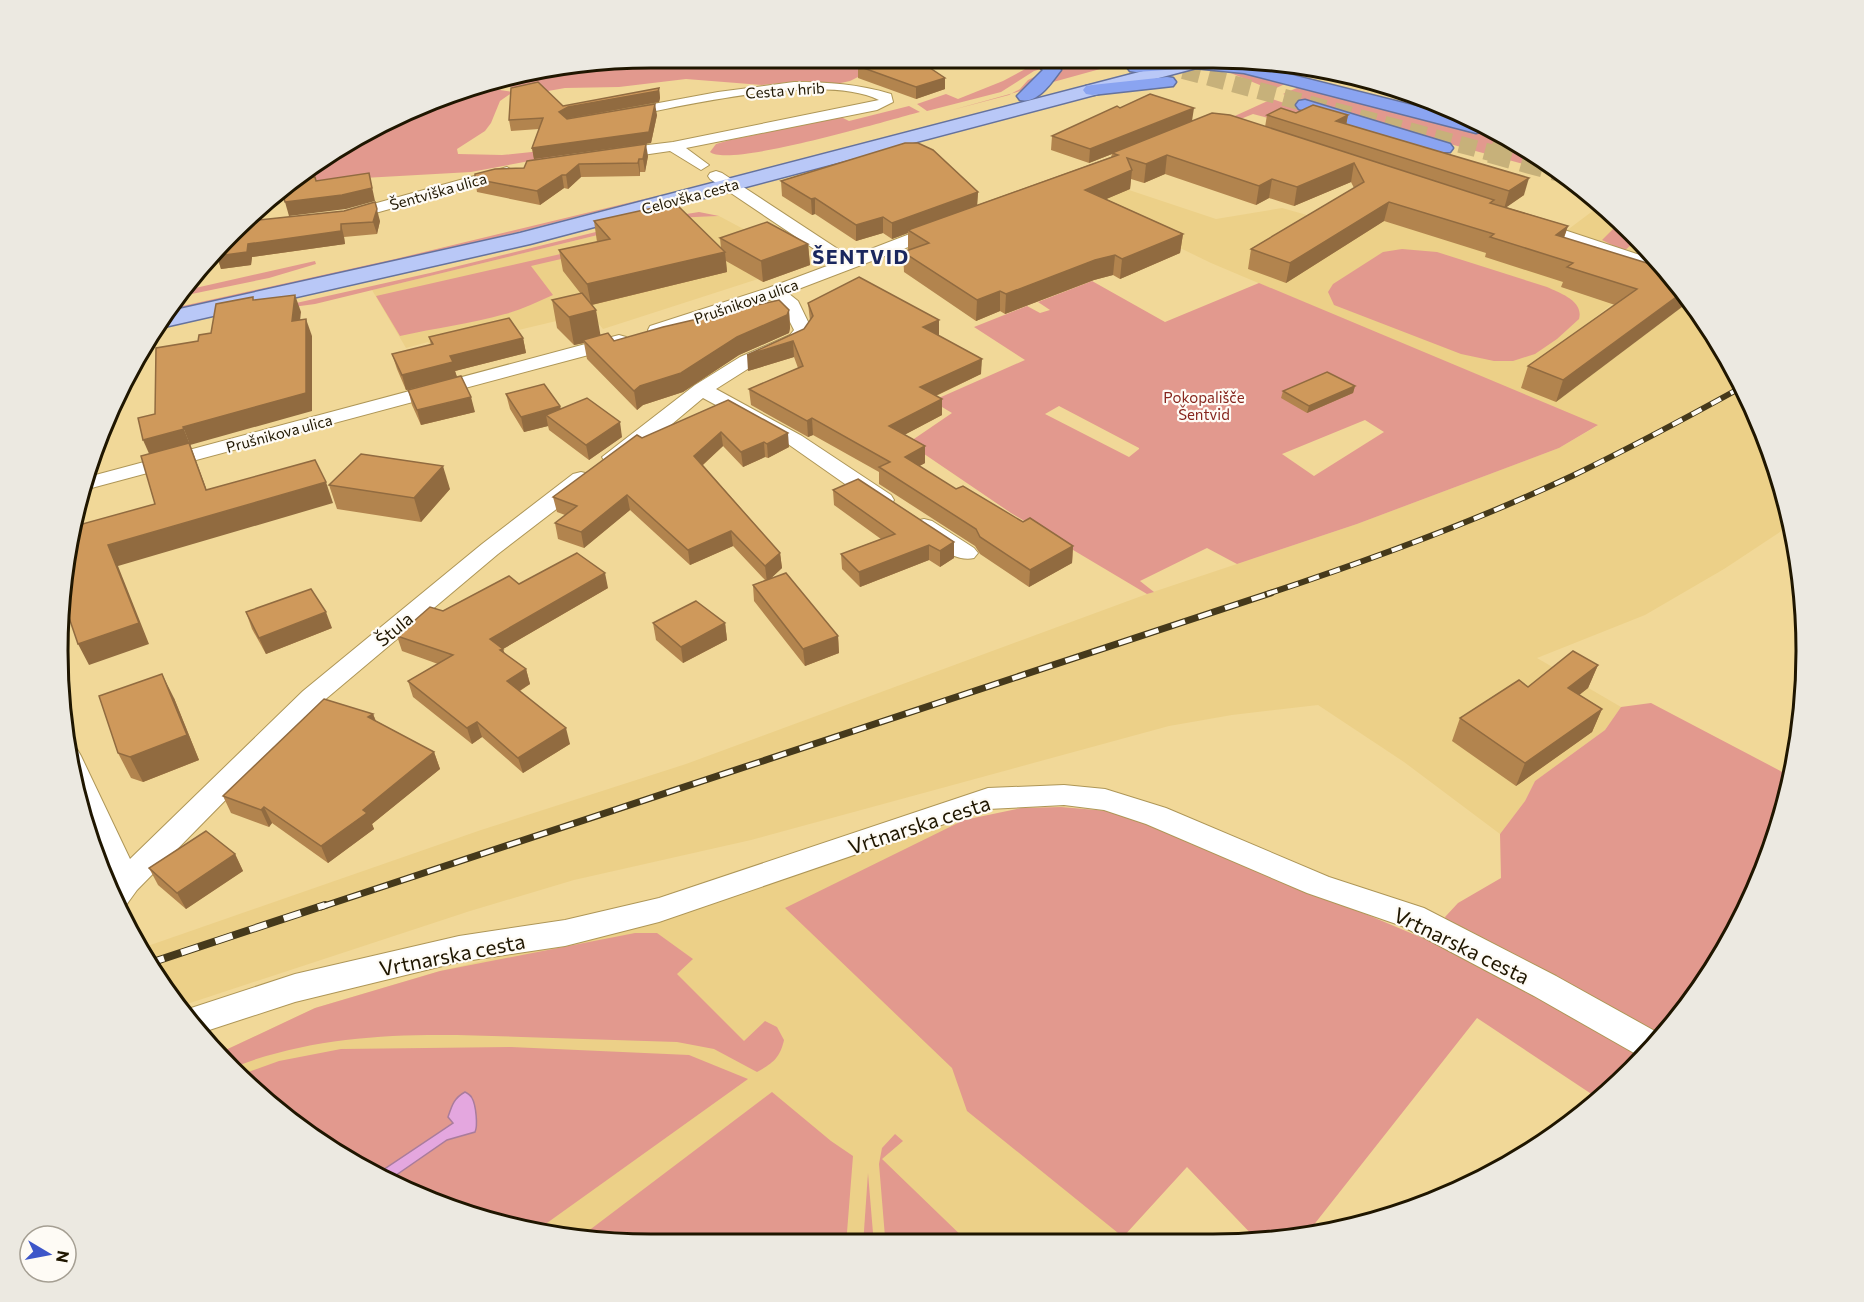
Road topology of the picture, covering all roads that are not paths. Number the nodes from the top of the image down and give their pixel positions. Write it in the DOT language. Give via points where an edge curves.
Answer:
graph roads {
  1 [pos="1041,68"];
  2 [pos="1132,68"];
  3 [pos="1150,68"];
  4 [pos="1213,68"];
  5 [pos="1247,69"];
  6 [pos="1272,71"];
  7 [pos="1185,82"];
  8 [pos="1299,83"];
  9 [pos="1256,89"];
  10 [pos="1092,90"];
  11 [pos="1026,96"];
  12 [pos="1288,100"];
  13 [pos="605,117"];
  14 [pos="1460,123"];
  15 [pos="673,146"];
  16 [pos="1443,148"];
  17 [pos="596,157"];
  18 [pos="524,168"];
  19 [pos="716,176"];
  20 [pos="328,219"];
  21 [pos="1519,221"];
  22 [pos="951,224"];
  23 [pos="849,264"];
  24 [pos="1651,265"];
  25 [pos="774,292"];
  26 [pos="185,300"];
  27 [pos="172,318"];
  28 [pos="702,389"];
  29 [pos="92,482"];
  30 [pos="966,553"];
  31 [pos="93,822"];
  32 [pos="120,891"];
  33 [pos="199,1019"];
  34 [pos="1646,1043"];
  1 -- 11 [label="highway" via="1040,85"];
  2 -- 11 [label="main road, Celovška cesta"];
  3 -- 10 [label="main road, Celovška cesta"];
  4 -- 9 [label="highway"];
  5 -- 8 [label="highway"];
  6 -- 8 [label="highway"];
  7 -- 10 [label="highway"];
  8 -- 14 [label="highway"];
  10 -- 19 [label="main road, Celovška cesta"];
  11 -- 19 [label="main road, Celovška cesta"];
  12 -- 16 [label="highway"];
  13 -- 15 [label="street, Cesta v hrib" via="696,100 812,86 866,90 886,97 886,102 877,106"];
  15 -- 17 [label="street"];
  15 -- 19 [label="street"];
  18 -- 20 [label="street, Šentviška ulica" via="364,213"];
  19 -- 23 [label="street"];
  19 -- 26 [label="main road, Celovška cesta" via="451,242"];
  19 -- 27 [label="main road, Celovška cesta" via="442,258"];
  21 -- 24 [label="street"];
  22 -- 23 [label="street, Prušnikova ulica"];
  23 -- 25 [label="street, Prušnikova ulica"];
  25 -- 28 [label="street, Štula" via="789,301 803,330 797,339"];
  25 -- 29 [label="street, Prušnikova ulica" via="640,336"];
  28 -- 30 [label="street" via="795,440"];
  28 -- 32 [label="street, Štula" via="490,549 312,697"];
  31 -- 32 [label="street"];
  33 -- 34 [label="street, Vrtnarska cesta" via="317,983 459,949 565,933 660,909 988,799 1064,795 1105,800 1156,816 1318,885 1413,917"];
}
